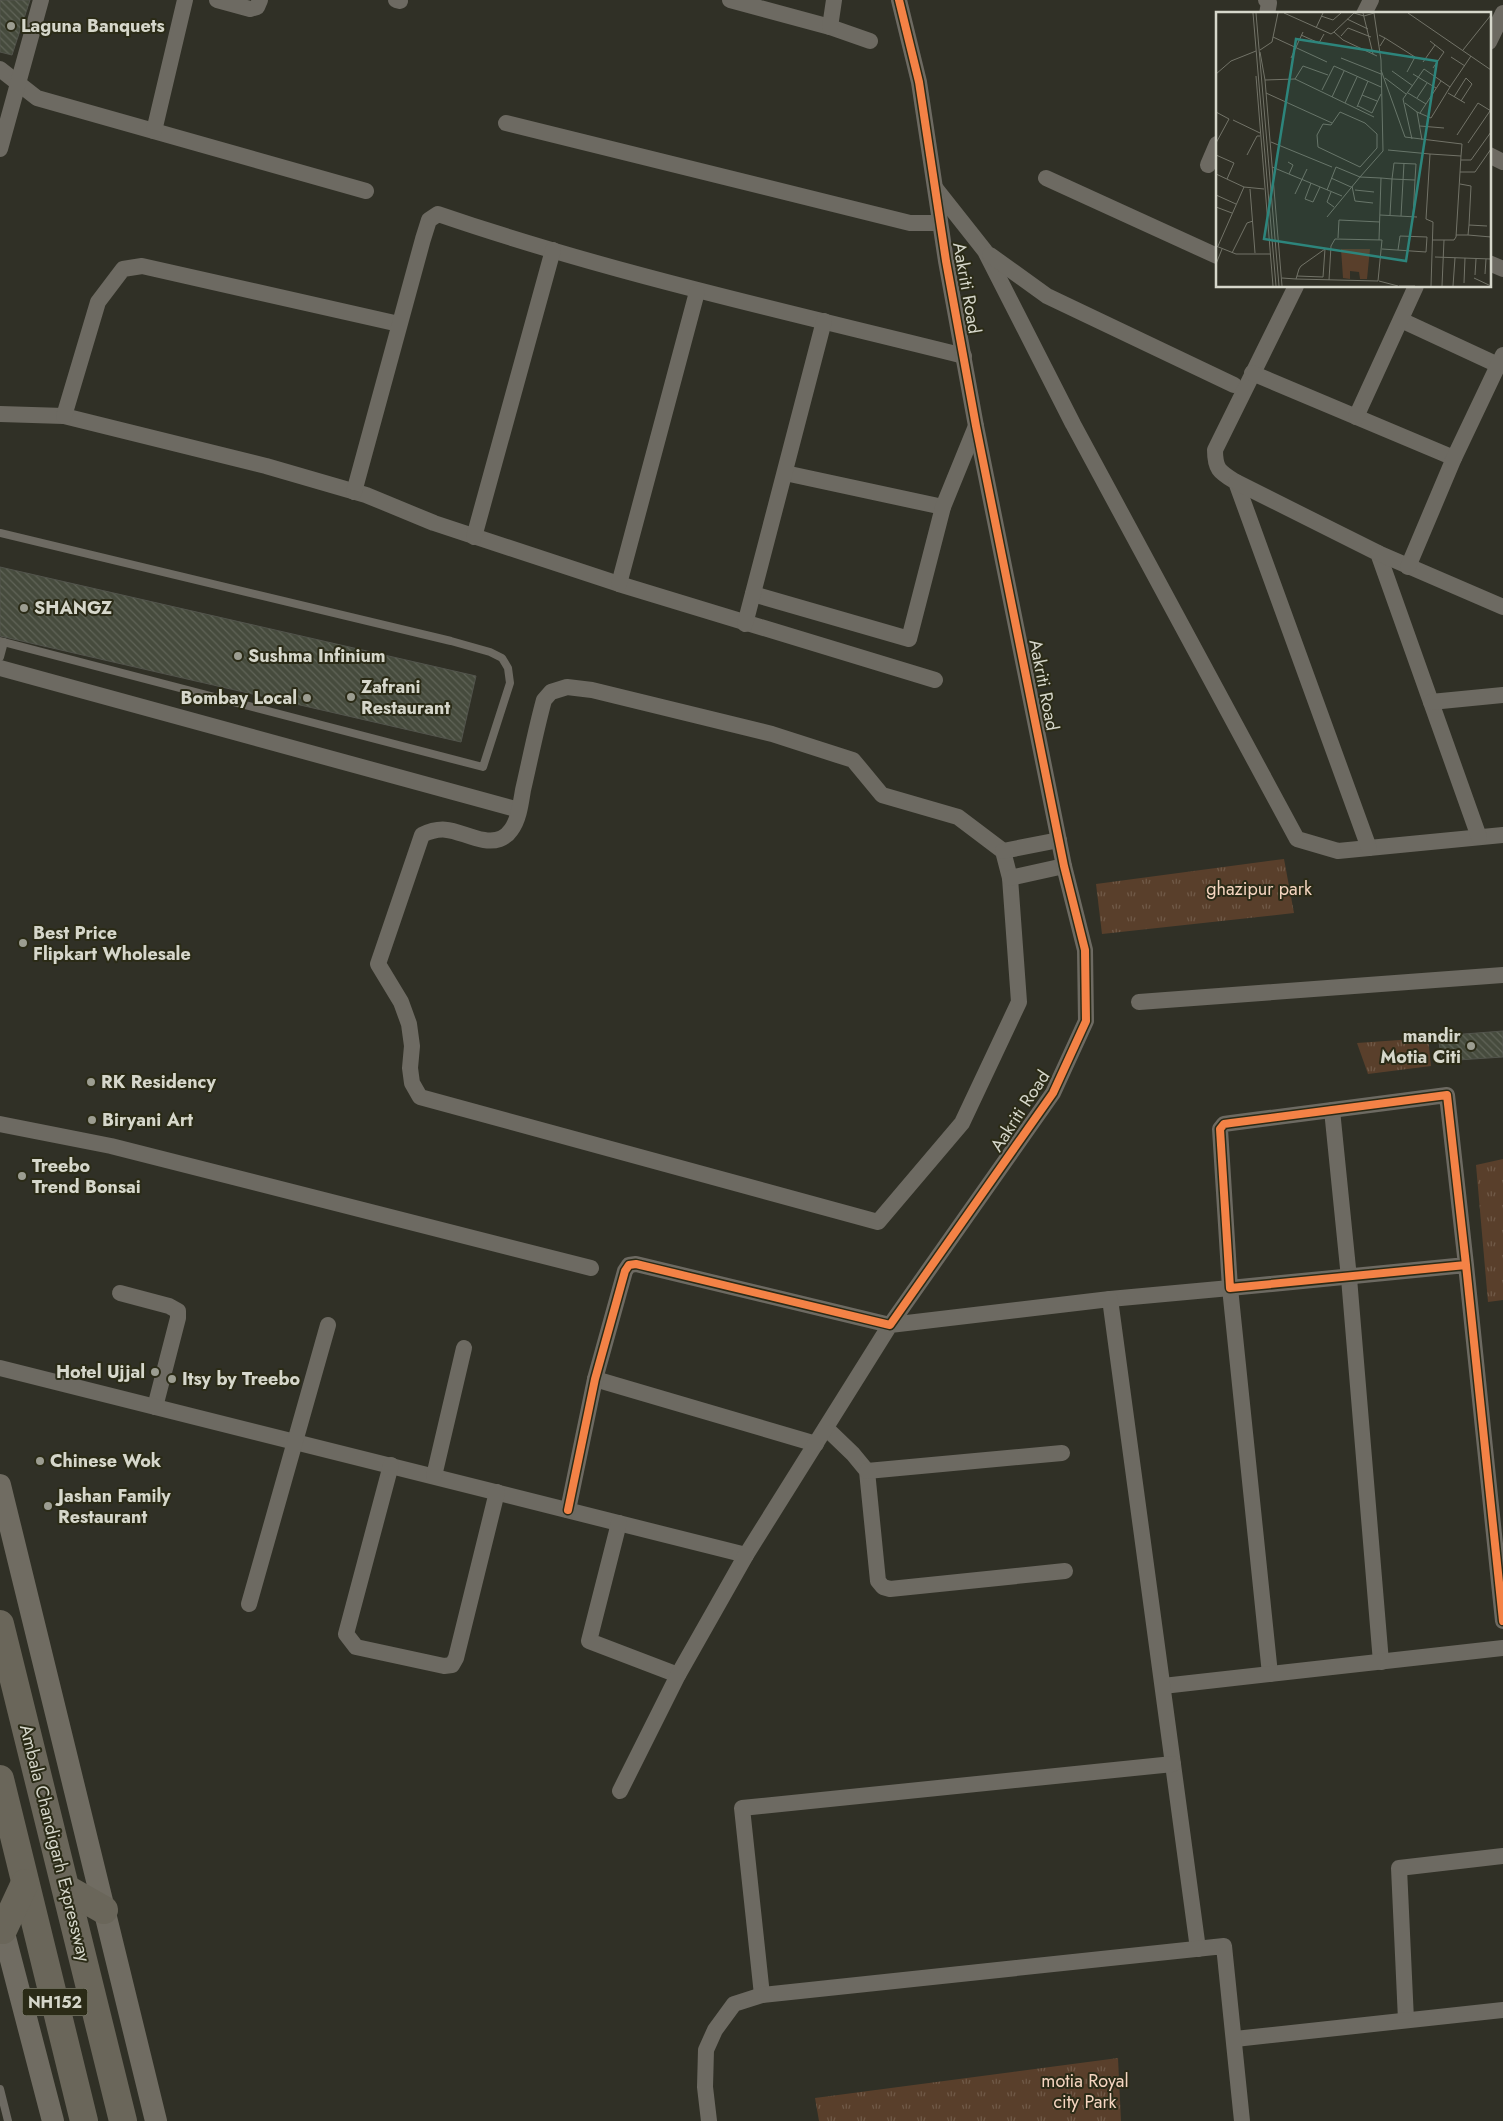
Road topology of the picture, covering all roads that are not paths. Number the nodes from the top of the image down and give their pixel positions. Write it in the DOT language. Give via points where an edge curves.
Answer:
graph roads {
  1 [pos="41,0"];
  2 [pos="185,0"];
  3 [pos="217,0"];
  4 [pos="260,0"];
  5 [pos="730,0"];
  6 [pos="834,0"];
  7 [pos="898,0"];
  8 [pos="1266,0"];
  9 [pos="1371,0"];
  10 [pos="1267,12"];
  11 [pos="1365,12"];
  12 [pos="1503,13"];
  13 [pos="830,27"];
  14 [pos="1490,40"];
  15 [pos="870,41"];
  16 [pos="0,69"];
  17 [pos="18,84"];
  18 [pos="506,123"];
  19 [pos="154,131"];
  20 [pos="1216,146"];
  21 [pos="0,150"];
  22 [pos="1490,156"];
  23 [pos="1503,162"];
  24 [pos="1208,165"];
  25 [pos="1046,178"];
  26 [pos="935,187"];
  27 [pos="366,191"];
  28 [pos="940,223"];
  29 [pos="553,250"];
  30 [pos="986,251"];
  31 [pos="1216,256"];
  32 [pos="1490,263"];
  33 [pos="1503,269"];
  34 [pos="1290,288"];
  35 [pos="1415,288"];
  36 [pos="697,292"];
  37 [pos="1401,320"];
  38 [pos="824,321"];
  39 [pos="399,324"];
  40 [pos="964,356"];
  41 [pos="1501,360"];
  42 [pos="1252,373"];
  43 [pos="1234,385"];
  44 [pos="0,414"];
  45 [pos="64,416"];
  46 [pos="1356,417"];
  47 [pos="976,426"];
  48 [pos="1454,458"];
  49 [pos="785,473"];
  50 [pos="1236,482"];
  51 [pos="354,492"];
  52 [pos="943,507"];
  53 [pos="0,533"];
  54 [pos="474,537"];
  55 [pos="1378,553"];
  56 [pos="1408,567"];
  57 [pos="619,584"];
  58 [pos="753,594"];
  59 [pos="1503,607"];
  60 [pos="745,624"];
  61 [pos="2,641"];
  62 [pos="0,657"];
  63 [pos="0,668"];
  64 [pos="935,680"];
  65 [pos="1503,695"];
  66 [pos="1431,702"];
  67 [pos="519,810"];
  68 [pos="1503,835"];
  69 [pos="1479,837"];
  70 [pos="1059,840"];
  71 [pos="1370,848"];
  72 [pos="1004,851"];
  73 [pos="1064,866"];
  74 [pos="1010,878"];
  75 [pos="1503,975"];
  76 [pos="1139,1002"];
  77 [pos="1332,1110"];
  78 [pos="0,1124"];
  79 [pos="1466,1265"];
  80 [pos="591,1268"];
  81 [pos="1349,1278"];
  82 [pos="1230,1288"];
  83 [pos="120,1293"];
  84 [pos="1110,1299"];
  85 [pos="890,1325"];
  86 [pos="328,1326"];
  87 [pos="464,1348"];
  88 [pos="0,1368"];
  89 [pos="595,1379"];
  90 [pos="155,1407"];
  91 [pos="826,1428"];
  92 [pos="295,1441"];
  93 [pos="816,1444"];
  94 [pos="1062,1453"];
  95 [pos="391,1465"];
  96 [pos="867,1472"];
  97 [pos="434,1476"];
  98 [pos="0,1485"];
  99 [pos="497,1492"];
  100 [pos="568,1510"];
  101 [pos="618,1523"];
  102 [pos="746,1555"];
  103 [pos="1065,1571"];
  104 [pos="248,1604"];
  105 [pos="1503,1621"];
  106 [pos="0,1624"];
  107 [pos="1503,1648"];
  108 [pos="1381,1662"];
  109 [pos="678,1674"];
  110 [pos="1270,1674"];
  111 [pos="1162,1686"];
  112 [pos="1173,1764"];
  113 [pos="0,1779"];
  114 [pos="620,1790"];
  115 [pos="1503,1856"];
  116 [pos="25,1883"];
  117 [pos="67,1889"];
  118 [pos="104,1910"];
  119 [pos="1,1924"];
  120 [pos="1198,1949"];
  121 [pos="762,1995"];
  122 [pos="1503,2010"];
  123 [pos="1406,2020"];
  124 [pos="1235,2039"];
  125 [pos="0,2089"];
  126 [pos="8,2121"];
  127 [pos="53,2121"];
  128 [pos="84,2121"];
  129 [pos="123,2121"];
  130 [pos="156,2121"];
  131 [pos="709,2121"];
  132 [pos="1242,2121"];
  1 -- 17 [label="street"];
  2 -- 19 [label="street"];
  3 -- 4 [label="street" via="250,9 257,7"];
  5 -- 13 [label="street"];
  6 -- 13 [label="street"];
  7 -- 26 [label="street, Aakriti Road" via="919,82"];
  8 -- 10 [label="street"];
  9 -- 11 [label="street"];
  12 -- 14 [label="street"];
  13 -- 15 [label="street"];
  16 -- 17 [label="street"];
  17 -- 19 [label="street" via="37,98"];
  17 -- 21 [label="street"];
  18 -- 28 [label="street" via="910,223"];
  19 -- 27 [label="street"];
  20 -- 24 [label="street"];
  22 -- 23 [label="street"];
  25 -- 31 [label="street"];
  26 -- 28 [label="street, Aakriti Road"];
  26 -- 30 [label="street"];
  28 -- 40 [label="street, Aakriti Road"];
  29 -- 36 [label="street"];
  29 -- 39 [label="street" via="438,214 430,220 423,239"];
  29 -- 54 [label="street"];
  30 -- 43 [label="street" via="1047,296"];
  30 -- 71 [label="street" via="1073,424 1297,839 1338,850"];
  32 -- 33 [label="street"];
  34 -- 42 [label="street"];
  35 -- 37 [label="street"];
  36 -- 38 [label="street"];
  36 -- 57 [label="street"];
  37 -- 41 [label="street"];
  37 -- 46 [label="street"];
  38 -- 40 [label="street"];
  38 -- 49 [label="street"];
  39 -- 45 [label="street" via="142,266 123,269 98,302"];
  39 -- 51 [label="street"];
  40 -- 47 [label="street, Aakriti Road"];
  41 -- 48 [label="street"];
  42 -- 46 [label="street"];
  42 -- 50 [label="street" via="1215,450 1215,463 1220,472"];
  44 -- 45 [label="street"];
  45 -- 51 [label="street"];
  46 -- 48 [label="street"];
  47 -- 52 [label="street"];
  47 -- 70 [label="street, Aakriti Road"];
  48 -- 56 [label="street"];
  49 -- 52 [label="street"];
  49 -- 58 [label="street"];
  50 -- 55 [label="street"];
  50 -- 71 [label="street"];
  51 -- 54 [label="street"];
  52 -- 58 [label="street" via="908,639"];
  53 -- 61 [label="lane" via="490,652 502,658 508,668 510,683 483,767"];
  54 -- 57 [label="street"];
  55 -- 56 [label="street"];
  55 -- 66 [label="street"];
  56 -- 59 [label="street"];
  57 -- 60 [label="street"];
  58 -- 60 [label="street"];
  60 -- 64 [label="street"];
  61 -- 62 [label="lane"];
  63 -- 67 [label="street"];
  65 -- 66 [label="street"];
  66 -- 69 [label="street"];
  67 -- 72 [label="street" via="544,700 559,688 578,687 772,734 853,760 882,795 958,817"];
  67 -- 74 [label="street" via="512,830 494,842 445,828 422,835 378,964 401,1002 409,1024 412,1083 420,1097 878,1222 962,1123 1019,1002"];
  68 -- 69 [label="street"];
  69 -- 71 [label="street"];
  70 -- 72 [label="street"];
  70 -- 73 [label="street, Aakriti Road"];
  72 -- 74 [label="street"];
  73 -- 74 [label="street"];
  73 -- 85 [label="street, Aakriti Road" via="1085,950 1086,1020 1053,1093"];
  75 -- 76 [label="street"];
  77 -- 79 [label="street" via="1447,1095"];
  77 -- 81 [label="street"];
  77 -- 82 [label="street" via="1224,1124 1220,1129"];
  78 -- 80 [label="street" via="110,1146"];
  79 -- 81 [label="street"];
  79 -- 105 [label="street"];
  81 -- 82 [label="street"];
  81 -- 108 [label="street"];
  82 -- 84 [label="street"];
  82 -- 110 [label="street"];
  83 -- 90 [label="street" via="178,1311"];
  84 -- 85 [label="street"];
  84 -- 111 [label="street"];
  85 -- 89 [label="street" via="636,1264 629,1265"];
  85 -- 91 [label="street, Aakriti Road"];
  86 -- 92 [label="street"];
  87 -- 97 [label="street"];
  88 -- 90 [label="street"];
  89 -- 93 [label="street"];
  89 -- 100 [label="street"];
  90 -- 92 [label="street"];
  91 -- 93 [label="street, Aakriti Road"];
  91 -- 96 [label="street"];
  92 -- 95 [label="street"];
  92 -- 104 [label="street"];
  93 -- 102 [label="street, Aakriti Road"];
  94 -- 96 [label="street"];
  95 -- 97 [label="street"];
  95 -- 99 [label="street" via="346,1634 356,1647 452,1665"];
  96 -- 103 [label="street" via="878,1581 883,1587 890,1589"];
  97 -- 99 [label="street"];
  98 -- 118 [label="street"];
  99 -- 100 [label="street"];
  100 -- 101 [label="street"];
  101 -- 102 [label="street"];
  101 -- 109 [label="street" via="589,1641"];
  102 -- 109 [label="street, Aakriti Road"];
  106 -- 117 [label="highway, Ambala Chandigarh Expressway / NH152"];
  107 -- 108 [label="street"];
  108 -- 110 [label="street"];
  109 -- 114 [label="street, Aakriti Road"];
  110 -- 111 [label="street"];
  111 -- 112 [label="street"];
  112 -- 120 [label="street"];
  112 -- 121 [label="street" via="742,1808"];
  113 -- 116 [label="highway, NH152"];
  115 -- 123 [label="street" via="1399,1868"];
  116 -- 119 [label="highway"];
  116 -- 128 [label="highway, NH152"];
  117 -- 118 [label="highway"];
  117 -- 129 [label="highway, Ambala Chandigarh Expressway / NH152"];
  118 -- 130 [label="street"];
  119 -- 127 [label="street"];
  120 -- 121 [label="street"];
  120 -- 124 [label="street" via="1224,1946"];
  121 -- 131 [label="street" via="734,2004 714,2030 706,2050 705,2087"];
  122 -- 123 [label="street"];
  123 -- 124 [label="street"];
  124 -- 132 [label="street"];
  125 -- 126 [label="lane"];
}
